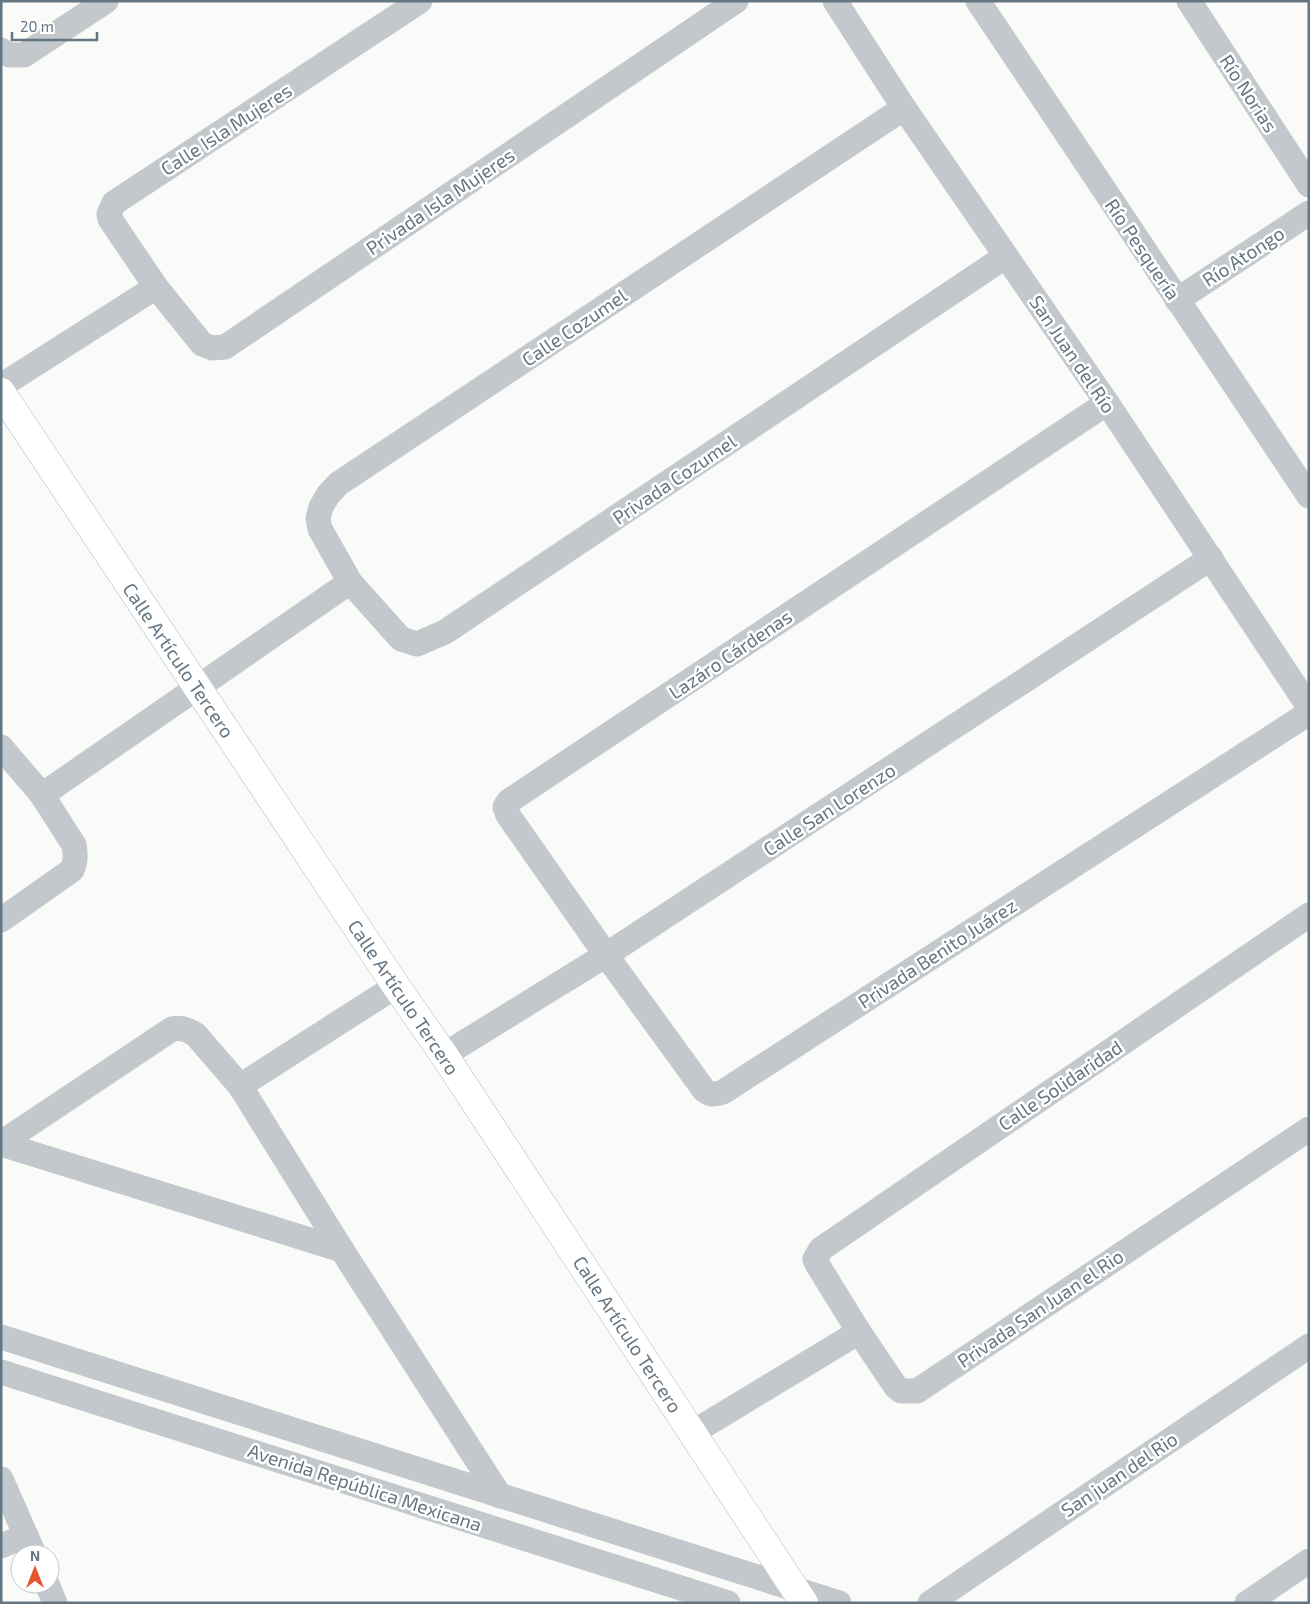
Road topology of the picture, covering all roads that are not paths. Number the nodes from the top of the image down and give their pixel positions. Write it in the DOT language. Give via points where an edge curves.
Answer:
graph roads {
  1 [pos="106,1"];
  2 [pos="420,1"];
  3 [pos="736,1"];
  4 [pos="835,1"];
  5 [pos="978,1"];
  6 [pos="1189,1"];
  7 [pos="1,50"];
  8 [pos="904,108"];
  9 [pos="1309,185"];
  10 [pos="1309,213"];
  11 [pos="1006,256"];
  12 [pos="156,287"];
  13 [pos="1177,300"];
  14 [pos="1,386"];
  15 [pos="1,392"];
  16 [pos="1107,404"];
  17 [pos="1309,496"];
  18 [pos="1211,558"];
  19 [pos="350,582"];
  20 [pos="198,688"];
  21 [pos="1309,707"];
  22 [pos="1309,713"];
  23 [pos="1,747"];
  24 [pos="42,795"];
  25 [pos="1309,915"];
  26 [pos="1,920"];
  27 [pos="606,955"];
  28 [pos="396,986"];
  29 [pos="444,1055"];
  30 [pos="240,1086"];
  31 [pos="1309,1129"];
  32 [pos="1,1144"];
  33 [pos="342,1250"];
  34 [pos="815,1259"];
  35 [pos="859,1332"];
  36 [pos="1,1337"];
  37 [pos="1309,1346"];
  38 [pos="1,1372"];
  39 [pos="692,1433"];
  40 [pos="1,1478"];
  41 [pos="500,1496"];
  42 [pos="30,1544"];
  43 [pos="1309,1561"];
  44 [pos="801,1596"];
  45 [pos="728,1603"];
  46 [pos="839,1603"];
  47 [pos="930,1603"];
  48 [pos="1247,1603"];
  1 -- 7 [label="street" via="24,55 9,55"];
  2 -- 12 [label="street, Calle Isla Mujeres" via="114,203 110,220"];
  3 -- 12 [label="street, Privada Isla Mujeres" via="225,347 212,348 202,344"];
  4 -- 8 [label="street, San Juan del Río"];
  5 -- 13 [label="street, Río Pesquería"];
  6 -- 9 [label="street, Río Norias"];
  8 -- 11 [label="street, San Juan del Río"];
  8 -- 19 [label="street, Calle Cozumel" via="338,484 328,495 318,518 320,529"];
  10 -- 13 [label="street, Río Atongo"];
  11 -- 16 [label="street, San Juan del Río"];
  11 -- 19 [label="street, Privada Cozumel" via="431,640 417,644 401,639"];
  12 -- 14 [label="street"];
  13 -- 17 [label="street, Río Pesquería"];
  15 -- 20 [label="street, Calle Artículo Tercero"];
  16 -- 18 [label="street, San Juan del Río"];
  16 -- 27 [label="street, Lazáro Cárdenas" via="509,801 505,807 508,815"];
  18 -- 21 [label="street, San Juan del Río"];
  18 -- 27 [label="street, Calle San Lorenzo"];
  19 -- 20 [label="street"];
  20 -- 24 [label="street"];
  20 -- 28 [label="street, Calle Artículo Tercero"];
  22 -- 27 [label="street, Privada Benito Juárez" via="722,1092 711,1095 704,1090"];
  23 -- 24 [label="street"];
  24 -- 26 [label="street" via="74,846 75,864 72,870"];
  25 -- 34 [label="street, Calle Solidaridad" via="821,1249"];
  27 -- 29 [label="street, Calle San Lorenzo"];
  28 -- 29 [label="street, Calle Artículo Tercero"];
  28 -- 30 [label="street"];
  29 -- 39 [label="street, Calle Artículo Tercero"];
  30 -- 32 [label="street" via="196,1035 190,1030 172,1028"];
  30 -- 33 [label="street"];
  31 -- 35 [label="street, Privada San Juan el Rio" via="917,1391 906,1392 896,1387"];
  32 -- 33 [label="street"];
  33 -- 41 [label="street"];
  34 -- 35 [label="street, Privada San Juan el Rio"];
  35 -- 39 [label="street"];
  36 -- 41 [label="street"];
  37 -- 47 [label="street, San juan del Rio"];
  38 -- 45 [label="street, Avenida República Mexicana"];
  39 -- 44 [label="street, Calle Artículo Tercero"];
  40 -- 42 [label="street"];
  41 -- 44 [label="street"];
  43 -- 48 [label="street"];
  44 -- 46 [label="street"];
}
